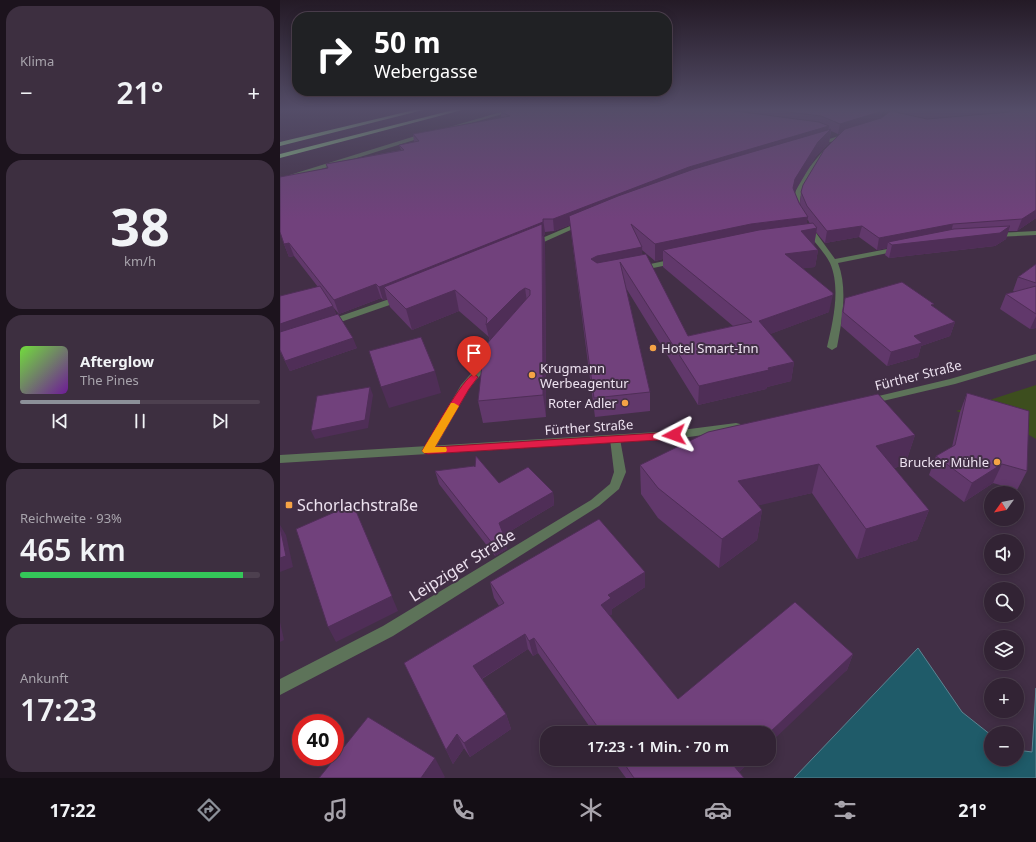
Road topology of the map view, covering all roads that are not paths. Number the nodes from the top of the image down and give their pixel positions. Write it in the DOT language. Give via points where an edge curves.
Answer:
graph roads {
  1 [pos="318,146"];
  2 [pos="387,146"];
  3 [pos="831,146"];
  4 [pos="280,156"];
  5 [pos="280,180"];
  6 [pos="587,221"];
  7 [pos="1036,233"];
  8 [pos="990,235"];
  9 [pos="904,247"];
  10 [pos="524,248"];
  11 [pos="684,258"];
  12 [pos="833,262"];
  13 [pos="628,271"];
  14 [pos="409,295"];
  15 [pos="323,326"];
  16 [pos="832,346"];
  17 [pos="498,347"];
  18 [pos="1036,357"];
  19 [pos="862,402"];
  20 [pos="746,425"];
  21 [pos="615,439"];
  22 [pos="428,451"];
  23 [pos="280,459"];
  24 [pos="280,688"];
  1 -- 4 [label="highway"];
  2 -- 5 [label="street"];
  3 -- 12 [label="street" via="819,158 795,203 810,236"];
  6 -- 10 [label="street"];
  7 -- 8 [label="street"];
  9 -- 12 [label="street"];
  11 -- 13 [label="street"];
  12 -- 16 [label="street" via="839,273 840,285"];
  14 -- 15 [label="street"];
  17 -- 22 [label="street" via="465,387"];
  18 -- 19 [label="street, Fürther Straße" via="952,382"];
  20 -- 21 [label="street, Fürther Straße" via="674,435"];
  21 -- 22 [label="street, Fürther Straße"];
  21 -- 24 [label="street, Leipziger Straße" via="620,472 615,486 595,503 388,631"];
  22 -- 23 [label="street, Fürther Straße"];
}
